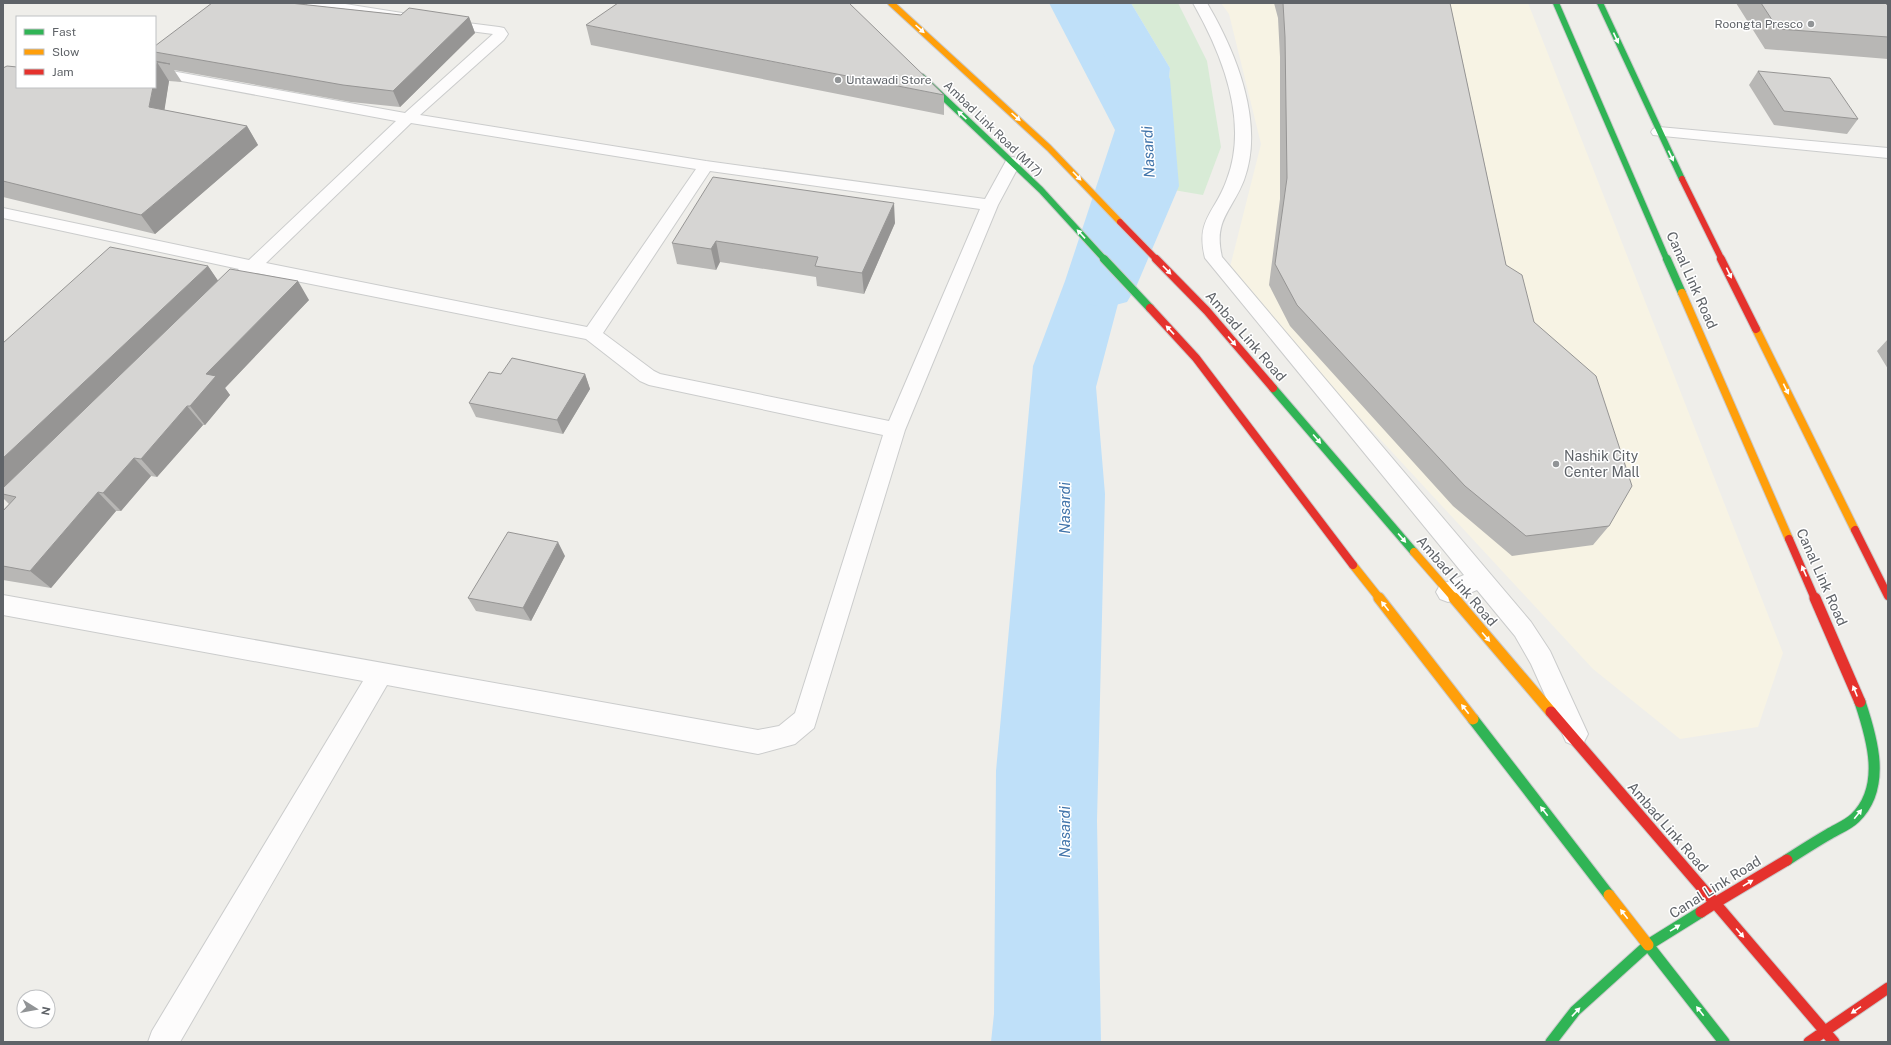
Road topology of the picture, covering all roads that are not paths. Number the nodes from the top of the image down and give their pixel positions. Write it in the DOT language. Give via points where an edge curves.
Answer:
graph roads {
  1 [pos="313,3"];
  2 [pos="891,3"];
  3 [pos="1200,3"];
  4 [pos="1556,3"];
  5 [pos="1600,3"];
  6 [pos="414,19"];
  7 [pos="429,21"];
  8 [pos="156,72"];
  9 [pos="916,72"];
  10 [pos="408,118"];
  11 [pos="1659,132"];
  12 [pos="1050,148"];
  13 [pos="1888,153"];
  14 [pos="1013,162"];
  15 [pos="706,166"];
  16 [pos="990,205"];
  17 [pos="3,213"];
  18 [pos="252,266"];
  19 [pos="212,305"];
  20 [pos="592,334"];
  21 [pos="895,430"];
  22 [pos="1480,578"];
  23 [pos="1448,592"];
  24 [pos="1888,596"];
  25 [pos="3,605"];
  26 [pos="380,675"];
  27 [pos="1579,744"];
  28 [pos="1715,903"];
  29 [pos="1648,945"];
  30 [pos="1888,988"];
  31 [pos="1825,1031"];
  32 [pos="163,1042"];
  33 [pos="1551,1042"];
  34 [pos="1724,1042"];
  35 [pos="1809,1042"];
  36 [pos="1834,1042"];
  1 -- 6 [label="street"];
  2 -- 12 [label="main road, Ambad Link Road (M17), one-way"];
  3 -- 22 [label="street" via="1211,20 1236,84 1240,109 1239,168 1234,184 1210,232 1214,258"];
  28 -- 4 [label="main road, Canal Link Road, one-way" via="1855,818 1871,796 1871,744 1863,710 1852,682"];
  5 -- 11 [label="main road, one-way"];
  7 -- 10 [label="street" via="499,31 501,34"];
  8 -- 10 [label="street"];
  14 -- 9 [label="main road, Ambad Link Road (M17), one-way"];
  10 -- 15 [label="street"];
  10 -- 18 [label="street"];
  11 -- 13 [label="street"];
  11 -- 24 [label="main road, one-way"];
  12 -- 23 [label="main road, Ambad Link Road, one-way" via="1207,311"];
  14 -- 16 [label="street"];
  29 -- 14 [label="main road, Ambad Link Road (M17), one-way" via="1301,498 1196,358"];
  15 -- 16 [label="street"];
  15 -- 20 [label="street"];
  16 -- 21 [label="street"];
  17 -- 18 [label="street"];
  18 -- 19 [label="street"];
  18 -- 20 [label="street"];
  20 -- 21 [label="street" via="647,376 656,380"];
  21 -- 26 [label="street" via="805,720 786,736 758,742"];
  22 -- 23 [label="street"];
  22 -- 27 [label="street" via="1522,629 1541,658"];
  23 -- 27 [label="main road, Ambad Link Road, one-way"];
  25 -- 26 [label="street"];
  26 -- 32 [label="street"];
  27 -- 28 [label="main road, Ambad Link Road"];
  29 -- 28 [label="main road, Canal Link Road, one-way"];
  28 -- 31 [label="main road, Ambad Link Road, one-way"];
  33 -- 29 [label="main road, Canal Link Road, one-way" via="1576,1011"];
  34 -- 29 [label="main road, one-way"];
  30 -- 31 [label="main road, one-way"];
  31 -- 35 [label="main road"];
  31 -- 36 [label="main road, Ambad Link Road"];
}
